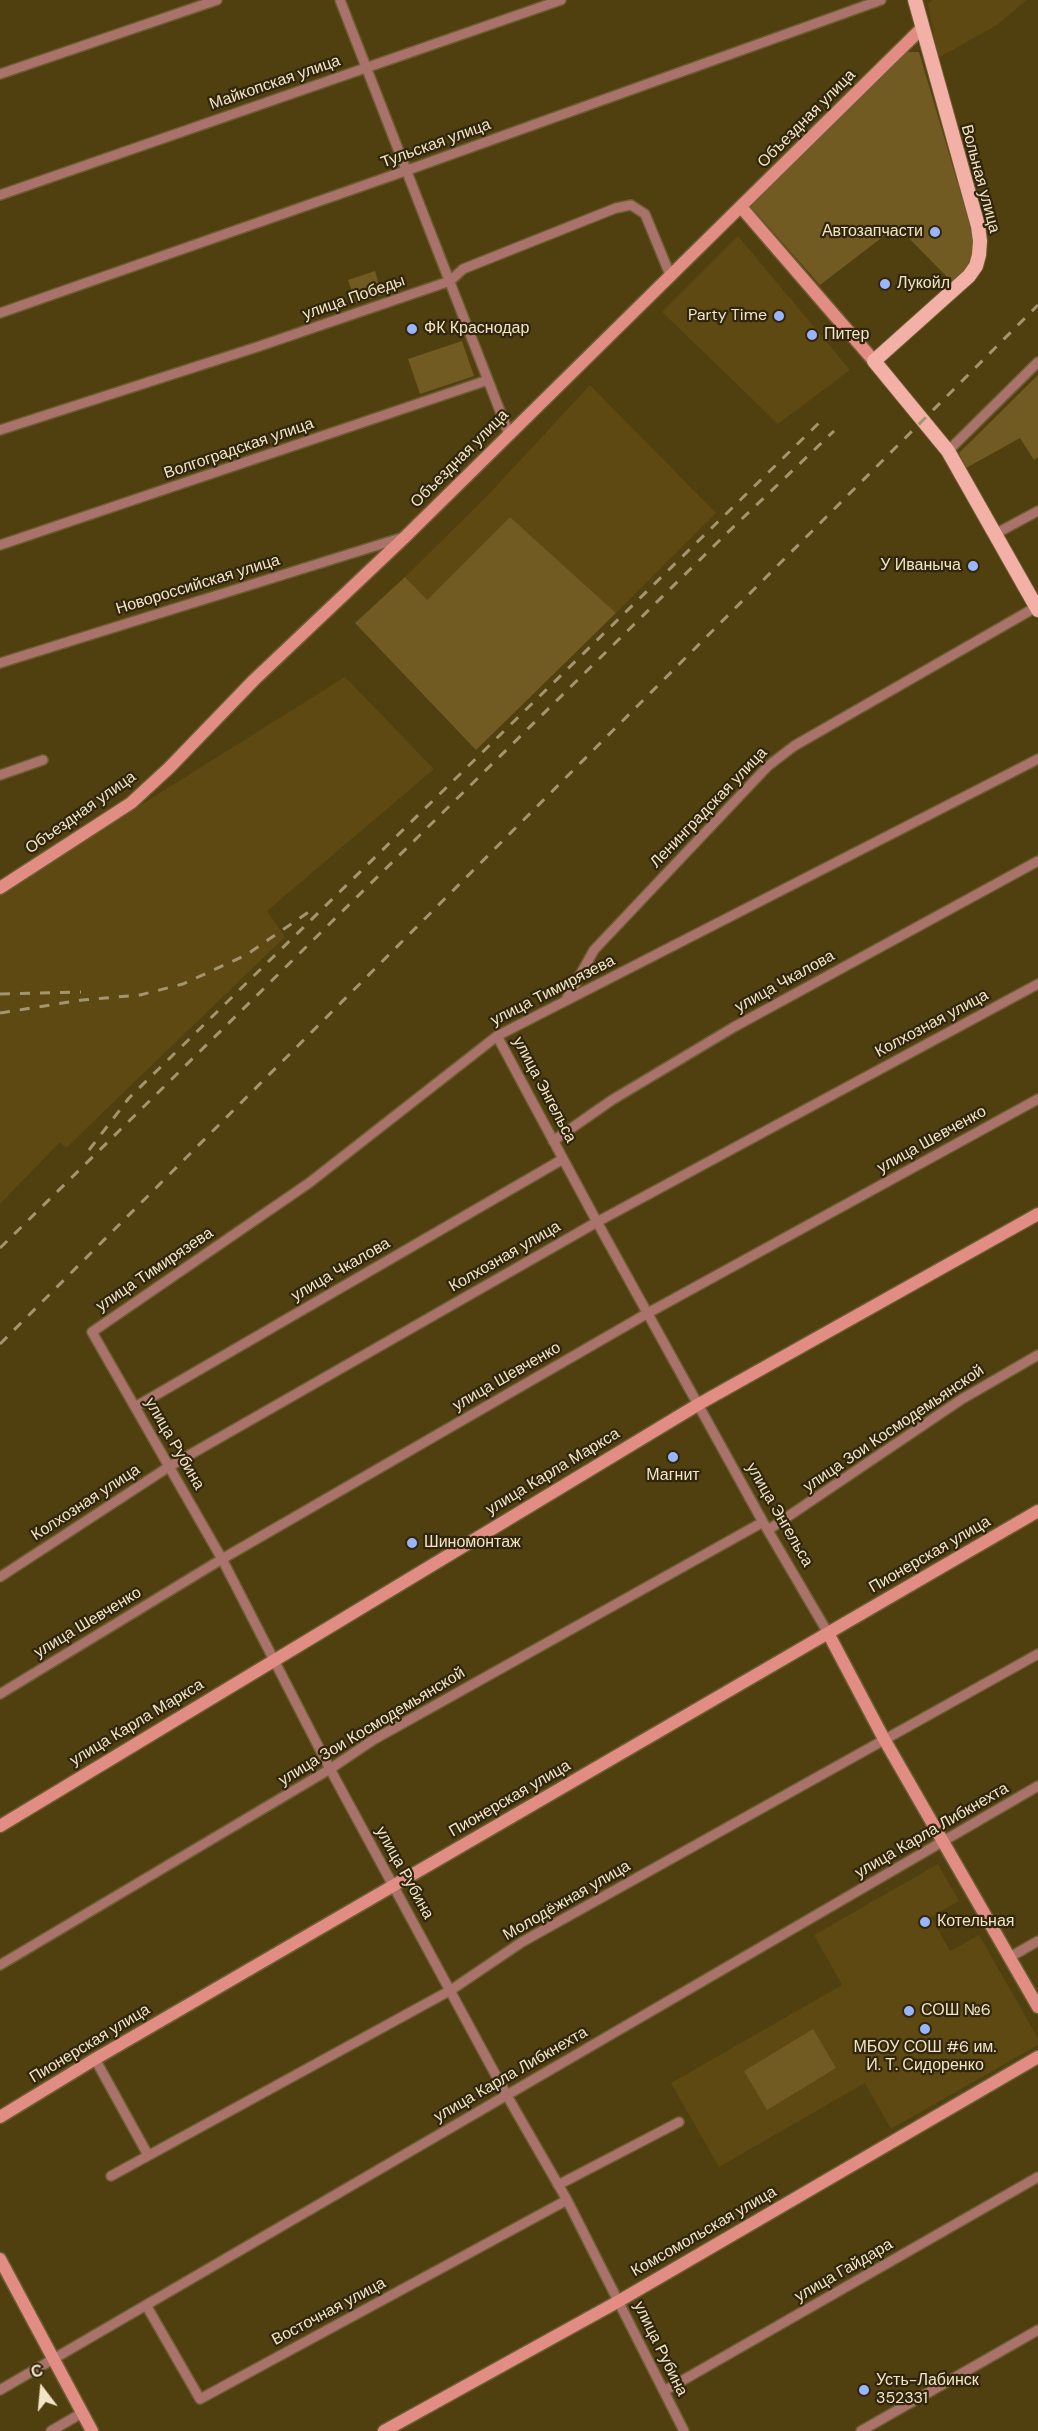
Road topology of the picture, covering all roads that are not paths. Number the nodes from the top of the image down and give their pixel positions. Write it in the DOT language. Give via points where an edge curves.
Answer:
graph roads {
  1 [pos="217,0"];
  2 [pos="340,0"];
  3 [pos="561,0"];
  4 [pos="881,0"];
  5 [pos="915,0"];
  6 [pos="922,28"];
  7 [pos="366,68"];
  8 [pos="0,74"];
  9 [pos="405,171"];
  10 [pos="0,195"];
  11 [pos="741,207"];
  12 [pos="671,276"];
  13 [pos="450,281"];
  14 [pos="0,313"];
  15 [pos="874,361"];
  16 [pos="1038,362"];
  17 [pos="488,380"];
  18 [pos="0,430"];
  19 [pos="509,434"];
  20 [pos="948,452"];
  21 [pos="1038,511"];
  22 [pos="995,534"];
  23 [pos="405,537"];
  24 [pos="0,545"];
  25 [pos="1037,608"];
  26 [pos="0,663"];
  27 [pos="1038,759"];
  28 [pos="43,760"];
  29 [pos="0,775"];
  30 [pos="1038,861"];
  31 [pos="0,888"];
  32 [pos="1038,984"];
  33 [pos="566,1001"];
  34 [pos="497,1036"];
  35 [pos="1038,1099"];
  36 [pos="554,1141"];
  37 [pos="563,1159"];
  38 [pos="1038,1214"];
  39 [pos="597,1222"];
  40 [pos="648,1313"];
  41 [pos="92,1332"];
  42 [pos="1038,1354"];
  43 [pos="699,1404"];
  44 [pos="135,1407"];
  45 [pos="170,1466"];
  46 [pos="1038,1511"];
  47 [pos="766,1526"];
  48 [pos="222,1559"];
  49 [pos="0,1577"];
  50 [pos="828,1633"];
  51 [pos="1038,1654"];
  52 [pos="272,1660"];
  53 [pos="0,1694"];
  54 [pos="884,1739"];
  55 [pos="330,1769"];
  56 [pos="1038,1786"];
  57 [pos="0,1826"];
  58 [pos="942,1841"];
  59 [pos="394,1886"];
  60 [pos="1038,1941"];
  61 [pos="1010,1958"];
  62 [pos="0,1965"];
  63 [pos="451,1990"];
  64 [pos="1038,2007"];
  65 [pos="1038,2057"];
  66 [pos="95,2059"];
  67 [pos="506,2094"];
  68 [pos="0,2117"];
  69 [pos="679,2122"];
  70 [pos="148,2155"];
  71 [pos="111,2176"];
  72 [pos="1038,2177"];
  73 [pos="558,2185"];
  74 [pos="567,2200"];
  75 [pos="0,2259"];
  76 [pos="620,2301"];
  77 [pos="146,2305"];
  78 [pos="1038,2330"];
  79 [pos="52,2359"];
  80 [pos="0,2390"];
  81 [pos="664,2391"];
  82 [pos="82,2413"];
  83 [pos="51,2431"];
  84 [pos="92,2431"];
  85 [pos="384,2431"];
  86 [pos="684,2431"];
  87 [pos="861,2431"];
  1 -- 8 [label="street"];
  2 -- 7 [label="street"];
  3 -- 7 [label="street, Майкопская улица"];
  4 -- 9 [label="street, Тульская улица"];
  5 -- 6 [label="main road, Вольная улица"];
  6 -- 11 [label="street, Объездная улица"];
  6 -- 15 [label="main road, Вольная улица" via="978,226 979,255 969,276"];
  7 -- 9 [label="street"];
  7 -- 10 [label="street, Майкопская улица"];
  9 -- 13 [label="street"];
  9 -- 14 [label="street, Тульская улица"];
  11 -- 12 [label="street, Объездная улица"];
  11 -- 15 [label="street"];
  12 -- 13 [label="street, улица Победы" via="645,214 631,205 463,269"];
  12 -- 19 [label="street, Объездная улица"];
  13 -- 17 [label="street"];
  13 -- 18 [label="street, улица Победы"];
  15 -- 20 [label="main road"];
  16 -- 20 [label="street"];
  17 -- 19 [label="street"];
  17 -- 24 [label="street, Волгоградская улица"];
  19 -- 23 [label="street, Объездная улица"];
  20 -- 22 [label="main road"];
  21 -- 22 [label="street"];
  22 -- 25 [label="main road"];
  23 -- 26 [label="street, Новороссийская улица"];
  23 -- 31 [label="street, Объездная улица" via="130,803"];
  25 -- 33 [label="street, Ленинградская улица" via="794,746 768,766 594,950"];
  27 -- 33 [label="street, улица Тимирязева"];
  28 -- 29 [label="street"];
  30 -- 36 [label="street, улица Чкалова" via="734,1027 612,1100"];
  32 -- 39 [label="street, Колхозная улица"];
  33 -- 34 [label="street, улица Тимирязева"];
  34 -- 36 [label="street, улица Энгельса"];
  34 -- 41 [label="street, улица Тимирязева" via="309,1183"];
  35 -- 40 [label="street, улица Шевченко"];
  36 -- 37 [label="street, улица Энгельса"];
  37 -- 39 [label="street, улица Энгельса"];
  37 -- 44 [label="street, улица Чкалова"];
  38 -- 43 [label="street, улица Карла Маркса"];
  39 -- 40 [label="street, улица Энгельса"];
  39 -- 45 [label="street, Колхозная улица"];
  40 -- 43 [label="street, улица Энгельса"];
  40 -- 48 [label="street, улица Шевченко"];
  41 -- 44 [label="street, улица Рубина"];
  42 -- 47 [label="street, улица Зои Космодемьянской"];
  43 -- 47 [label="street, улица Энгельса"];
  43 -- 52 [label="street, улица Карла Маркса"];
  44 -- 45 [label="street, улица Рубина"];
  45 -- 48 [label="street, улица Рубина"];
  45 -- 49 [label="street, Колхозная улица"];
  46 -- 50 [label="street, Пионерская улица"];
  47 -- 50 [label="street, улица Энгельса"];
  47 -- 55 [label="street, улица Зои Космодемьянской" via="383,1734"];
  48 -- 52 [label="street, улица Рубина"];
  48 -- 53 [label="street, улица Шевченко"];
  50 -- 54 [label="street, улица Энгельса"];
  50 -- 59 [label="street, Пионерская улица"];
  51 -- 54 [label="street, Молодёжная улица"];
  52 -- 55 [label="street, улица Рубина"];
  52 -- 57 [label="street, улица Карла Маркса"];
  54 -- 58 [label="street, улица Энгельса"];
  54 -- 63 [label="street, Молодёжная улица" via="522,1942"];
  55 -- 59 [label="street, улица Рубина"];
  55 -- 62 [label="street, улица Зои Космодемьянской"];
  56 -- 58 [label="street, улица Карла Либкнехта"];
  58 -- 61 [label="street, улица Энгельса"];
  58 -- 67 [label="street, улица Карла Либкнехта"];
  59 -- 63 [label="street, улица Рубина"];
  59 -- 66 [label="street, Пионерская улица"];
  60 -- 61 [label="street"];
  61 -- 64 [label="street, улица Энгельса"];
  63 -- 67 [label="street, улица Рубина"];
  63 -- 70 [label="street, Молодёжная улица"];
  65 -- 76 [label="street, Комсомольская улица"];
  66 -- 68 [label="street, Пионерская улица"];
  66 -- 70 [label="street"];
  67 -- 73 [label="street, улица Рубина"];
  67 -- 77 [label="street, улица Карла Либкнехта"];
  69 -- 73 [label="street"];
  70 -- 71 [label="street, Молодёжная улица"];
  72 -- 81 [label="street, улица Гайдара"];
  73 -- 74 [label="street, улица Рубина"];
  74 -- 76 [label="street, улица Рубина"];
  74 -- 77 [label="street, Восточная улица" via="201,2399"];
  75 -- 79 [label="street"];
  76 -- 81 [label="street, улица Рубина"];
  76 -- 85 [label="street, Комсомольская улица"];
  77 -- 79 [label="street, улица Карла Либкнехта"];
  78 -- 87 [label="street"];
  79 -- 80 [label="street, улица Карла Либкнехта"];
  79 -- 82 [label="street"];
  81 -- 86 [label="street, улица Рубина"];
  82 -- 83 [label="street"];
  82 -- 84 [label="street"];
}
